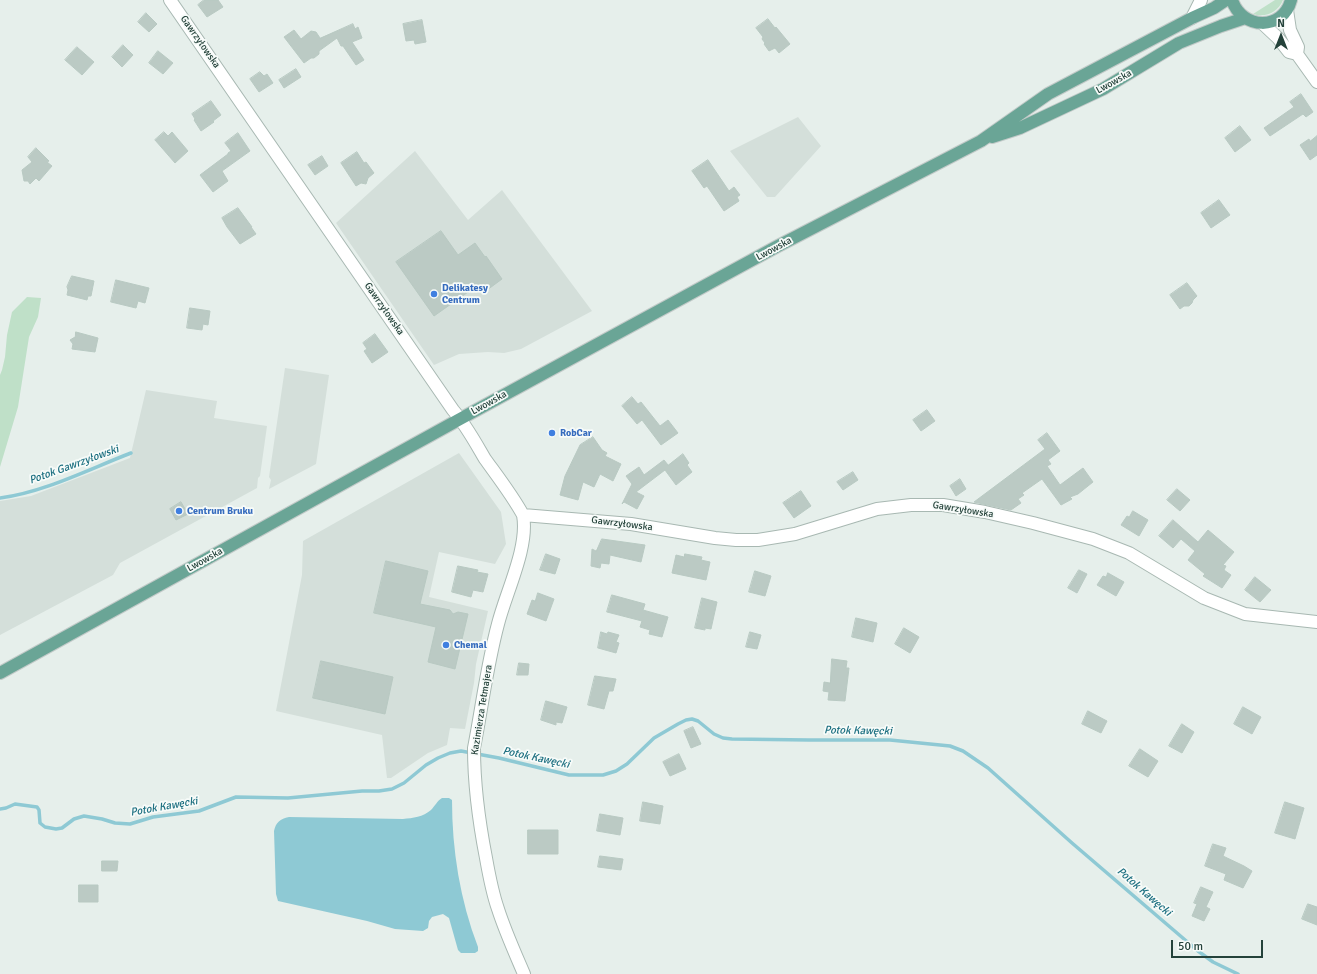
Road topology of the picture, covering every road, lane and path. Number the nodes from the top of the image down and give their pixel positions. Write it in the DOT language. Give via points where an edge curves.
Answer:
graph roads {
  1 [pos="170,0"];
  2 [pos="1201,0"];
  3 [pos="1226,0"];
  4 [pos="1232,0"];
  5 [pos="1289,5"];
  6 [pos="1192,18"];
  7 [pos="1245,18"];
  8 [pos="1262,23"];
  9 [pos="1297,54"];
  10 [pos="1317,82"];
  11 [pos="981,141"];
  12 [pos="460,419"];
  13 [pos="523,515"];
  14 [pos="1317,622"];
  15 [pos="0,673"];
  16 [pos="524,974"];
  1 -- 12 [label="street, Gawrzyłowska"];
  2 -- 6 [label="street"];
  3 -- 6 [label="main road, Lwowska"];
  4 -- 7 [label="main road" via="1235,8"];
  5 -- 8 [label="main road" via="1282,15"];
  5 -- 9 [label="street" via="1290,30 1298,47"];
  6 -- 11 [label="main road, Lwowska" via="1048,94"];
  7 -- 8 [label="main road"];
  7 -- 11 [label="main road, Lwowska" via="1178,43 1103,89 1020,128"];
  8 -- 9 [label="street" via="1289,52"];
  9 -- 10 [label="street"];
  11 -- 12 [label="main road, Lwowska" via="776,247"];
  12 -- 13 [label="street, Gawrzyłowska"];
  12 -- 15 [label="main road, Lwowska"];
  13 -- 14 [label="street, Gawrzyłowska" via="630,524 715,538 758,540 795,534 877,509 943,505 998,515 1093,539 1129,553 1204,598 1246,614"];
  13 -- 16 [label="street, Kazimierza Tetmajera" via="521,550 498,626 474,754 477,804 491,883 497,908"];
}
